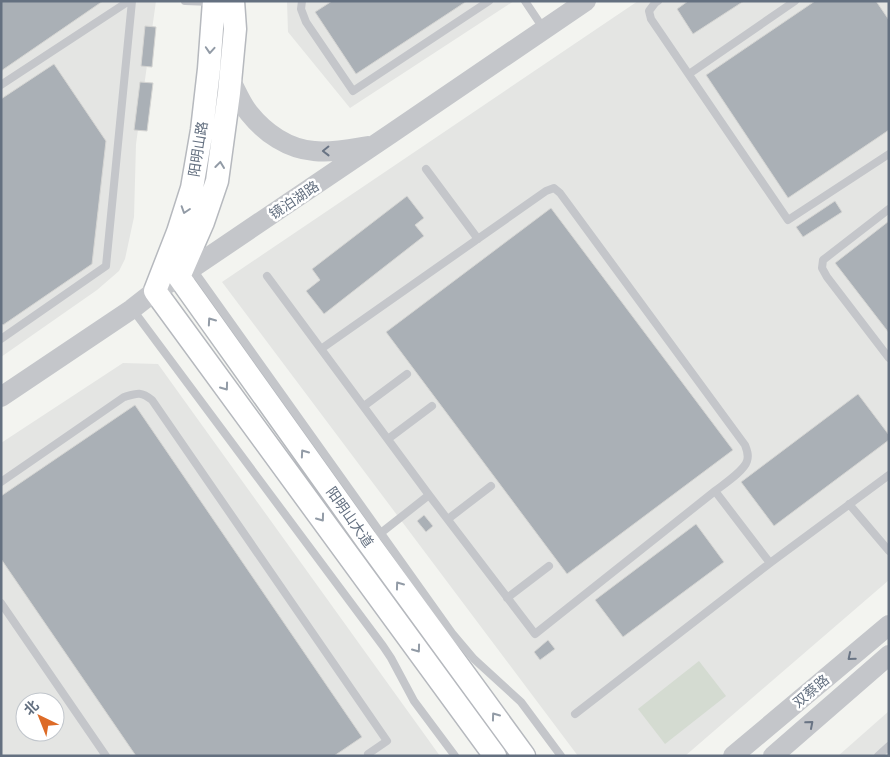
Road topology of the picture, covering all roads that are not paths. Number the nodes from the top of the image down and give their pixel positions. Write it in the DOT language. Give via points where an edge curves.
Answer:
graph roads {
  1 [pos="130,1"];
  2 [pos="185,1"];
  3 [pos="489,1"];
  4 [pos="525,1"];
  5 [pos="586,1"];
  6 [pos="658,1"];
  7 [pos="795,1"];
  8 [pos="224,2"];
  9 [pos="302,2"];
  10 [pos="545,29"];
  11 [pos="688,74"];
  12 [pos="230,79"];
  13 [pos="1,85"];
  14 [pos="375,145"];
  15 [pos="889,154"];
  16 [pos="426,168"];
  17 [pos="889,209"];
  18 [pos="478,239"];
  19 [pos="186,272"];
  20 [pos="267,276"];
  21 [pos="155,291"];
  22 [pos="132,308"];
  23 [pos="1,339"];
  24 [pos="322,349"];
  25 [pos="889,358"];
  26 [pos="407,374"];
  27 [pos="1,397"];
  28 [pos="364,406"];
  29 [pos="432,406"];
  30 [pos="388,439"];
  31 [pos="889,475"];
  32 [pos="1,482"];
  33 [pos="491,486"];
  34 [pos="715,491"];
  35 [pos="429,495"];
  36 [pos="849,504"];
  37 [pos="448,519"];
  38 [pos="374,538"];
  39 [pos="889,551"];
  40 [pos="770,563"];
  41 [pos="550,566"];
  42 [pos="507,598"];
  43 [pos="2,607"];
  44 [pos="889,626"];
  45 [pos="889,655"];
  46 [pos="575,714"];
  47 [pos="889,746"];
  48 [pos="368,755"];
  49 [pos="106,756"];
  50 [pos="455,756"];
  51 [pos="495,756"];
  52 [pos="524,756"];
  53 [pos="562,756"];
  54 [pos="733,756"];
  55 [pos="773,756"];
  56 [pos="878,756"];
  1 -- 13 [label="lane"];
  1 -- 23 [label="lane" via="106,266"];
  2 -- 8 [label="lane"];
  3 -- 9 [label="lane" via="353,91 306,22 300,9"];
  4 -- 10 [label="lane"];
  5 -- 10 [label="street, 镜泊湖路"];
  6 -- 11 [label="lane" via="649,11 652,19"];
  7 -- 11 [label="lane"];
  8 -- 12 [label="main road, 阳明山路" via="235,28"];
  8 -- 21 [label="main road, 阳明山路, one-way" via="209,68 192,188"];
  10 -- 14 [label="street, 镜泊湖路"];
  11 -- 15 [label="lane" via="788,220"];
  14 -- 12 [label="street, one-way" via="313,151 279,140 248,112"];
  19 -- 12 [label="main road, 阳明山路, one-way" via="218,181"];
  14 -- 19 [label="street, 镜泊湖路"];
  16 -- 18 [label="lane"];
  17 -- 25 [label="lane" via="823,260 822,268"];
  18 -- 24 [label="lane"];
  18 -- 34 [label="lane" via="546,190 554,188 560,193 746,445 749,454 743,468"];
  19 -- 21 [label="street, 镜泊湖路"];
  19 -- 38 [label="main road, 阳明山大道"];
  20 -- 24 [label="lane"];
  21 -- 22 [label="street, 镜泊湖路"];
  21 -- 51 [label="main road, 阳明山大道, one-way"];
  22 -- 27 [label="street, 镜泊湖路"];
  22 -- 50 [label="lane" via="383,646 414,701"];
  24 -- 28 [label="lane"];
  26 -- 28 [label="lane"];
  28 -- 30 [label="lane"];
  29 -- 30 [label="lane"];
  30 -- 35 [label="lane"];
  31 -- 36 [label="lane"];
  32 -- 48 [label="lane" via="124,397 144,393 152,400 387,741"];
  33 -- 37 [label="lane"];
  34 -- 40 [label="lane"];
  34 -- 42 [label="lane" via="534,634"];
  35 -- 37 [label="lane"];
  35 -- 38 [label="lane"];
  36 -- 39 [label="lane"];
  36 -- 40 [label="lane"];
  37 -- 42 [label="lane"];
  52 -- 38 [label="main road, 阳明山大道, one-way"];
  38 -- 53 [label="lane" via="474,659 521,702"];
  40 -- 46 [label="lane"];
  41 -- 42 [label="lane"];
  43 -- 49 [label="lane"];
  44 -- 54 [label="street, 双蔡路, one-way"];
  55 -- 45 [label="street, 双蔡路, one-way"];
  47 -- 56 [label="lane"];
}
